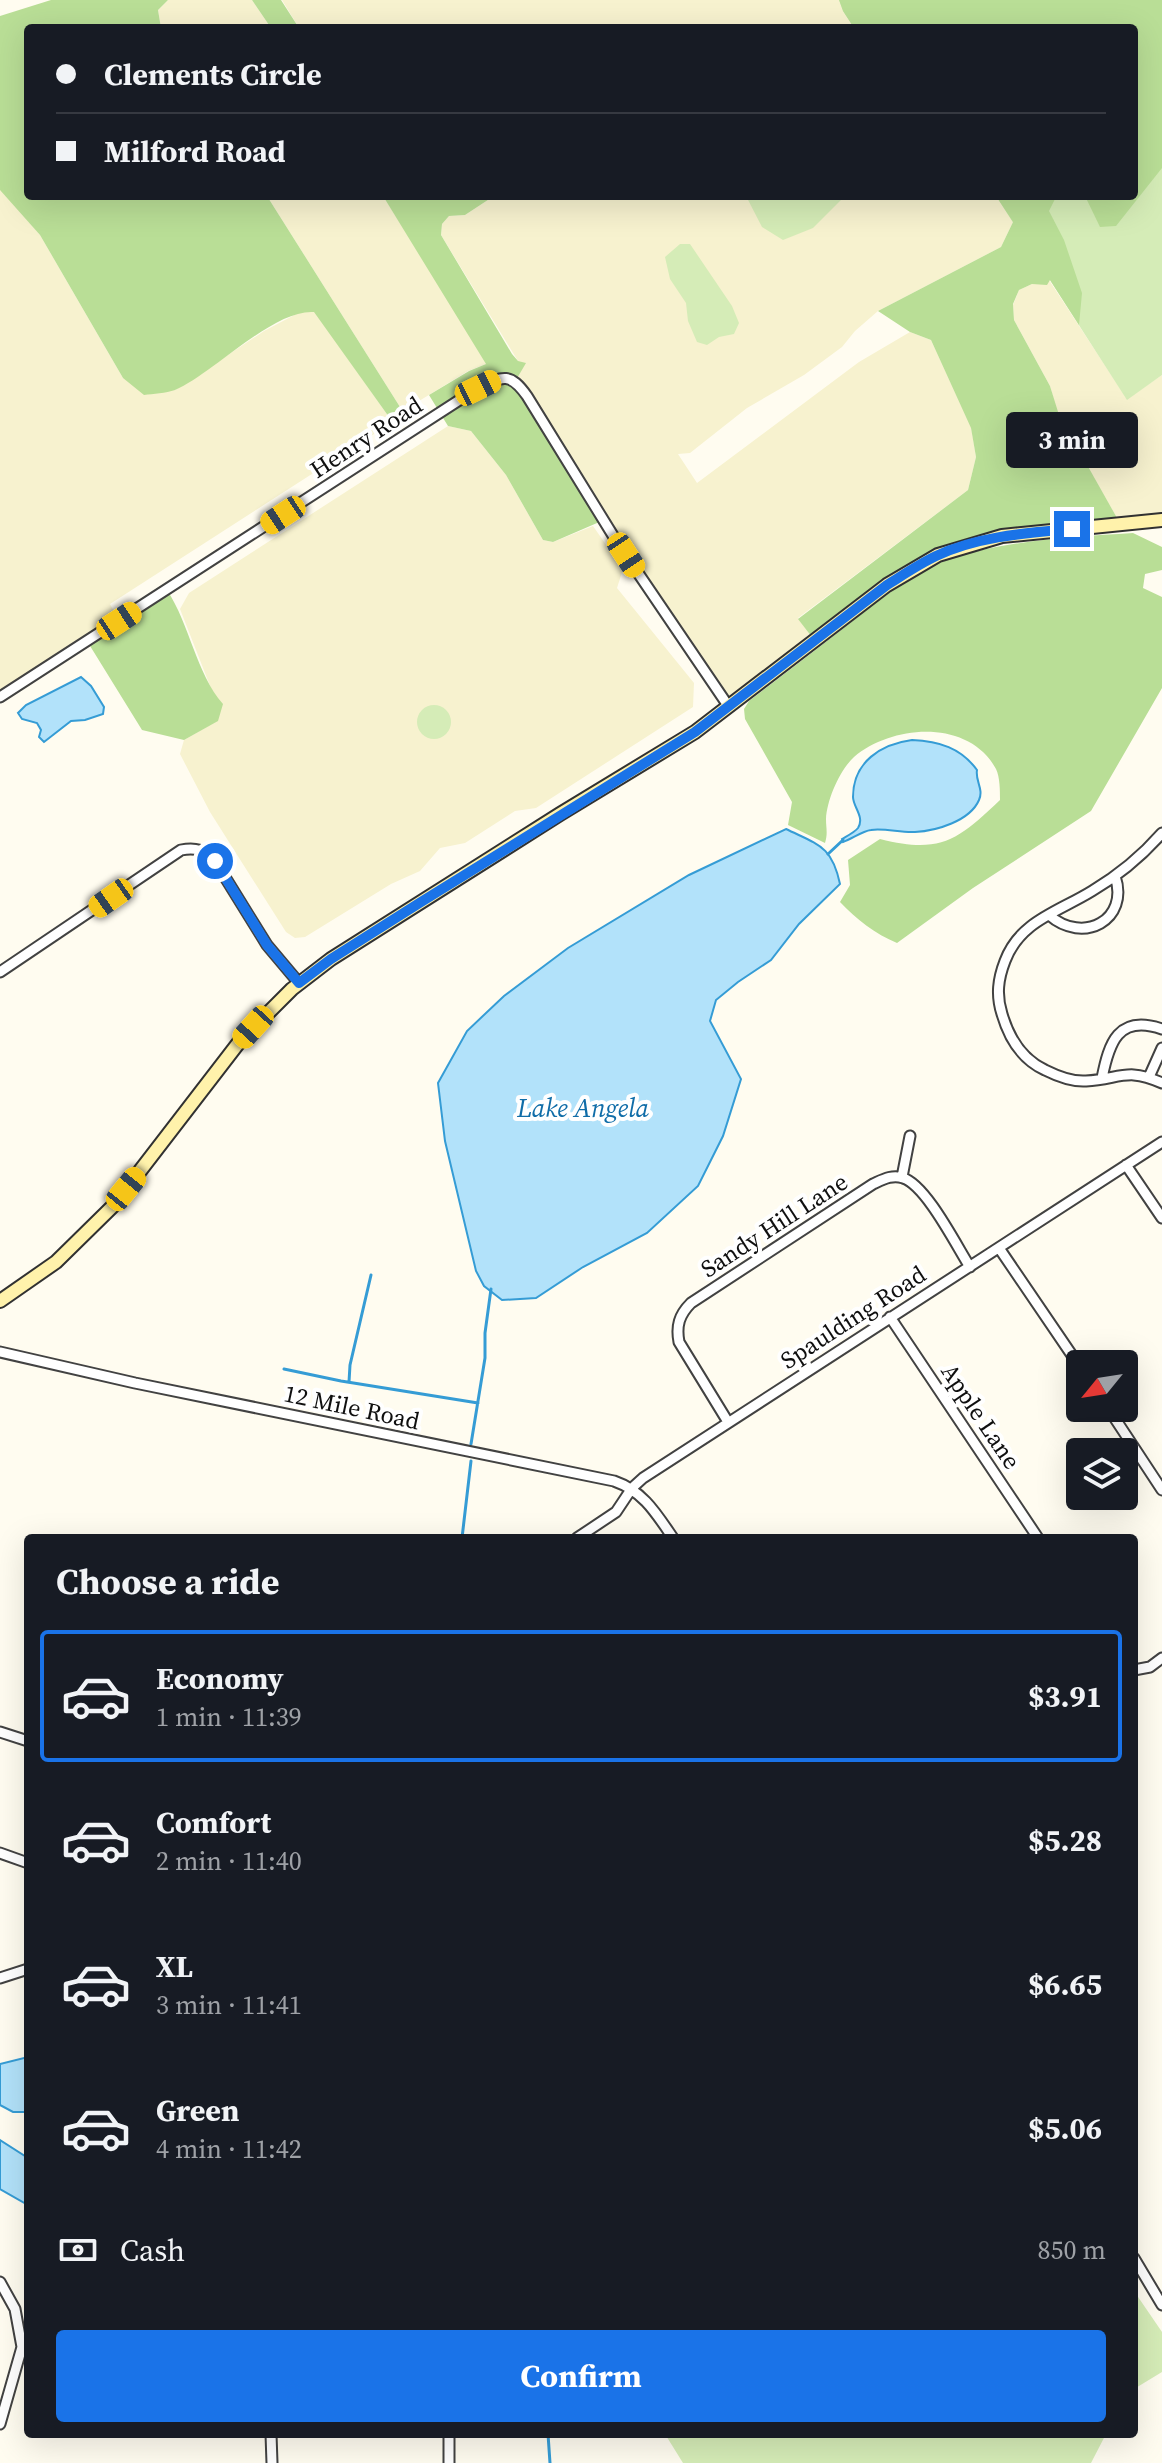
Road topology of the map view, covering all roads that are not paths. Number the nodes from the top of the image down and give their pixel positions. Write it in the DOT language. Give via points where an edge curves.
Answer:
graph roads {
  1 [pos="1162,520"];
  2 [pos="0,697"];
  3 [pos="729,707"];
  4 [pos="1162,833"];
  5 [pos="1115,876"];
  6 [pos="1049,915"];
  7 [pos="0,972"];
  8 [pos="299,983"];
  9 [pos="1162,1029"];
  10 [pos="1162,1048"];
  11 [pos="1149,1077"];
  12 [pos="1102,1078"];
  13 [pos="1162,1083"];
  14 [pos="910,1136"];
  15 [pos="1162,1142"];
  16 [pos="1126,1165"];
  17 [pos="902,1177"];
  18 [pos="1162,1218"];
  19 [pos="999,1248"];
  20 [pos="970,1267"];
  21 [pos="0,1301"];
  22 [pos="890,1317"];
  23 [pos="1068,1350"];
  24 [pos="0,1352"];
  25 [pos="728,1422"];
  26 [pos="1117,1422"];
  27 [pos="632,1488"];
  28 [pos="1162,1490"];
  29 [pos="583,1534"];
  30 [pos="670,1534"];
  31 [pos="1035,1534"];
  32 [pos="1162,1658"];
  33 [pos="1138,1669"];
  34 [pos="0,1732"];
  35 [pos="24,1740"];
  36 [pos="0,1853"];
  37 [pos="24,1862"];
  38 [pos="24,1970"];
  39 [pos="0,1978"];
  40 [pos="1138,2265"];
  41 [pos="0,2282"];
  42 [pos="1162,2305"];
  43 [pos="0,2424"];
  44 [pos="271,2438"];
  45 [pos="449,2438"];
  46 [pos="272,2463"];
  47 [pos="449,2463"];
  1 -- 3 [label="street" via="1002,536 938,555 887,585"];
  2 -- 3 [label="street, Henry Road" via="478,388 502,378 516,380"];
  3 -- 8 [label="street"];
  4 -- 5 [label="street"];
  5 -- 6 [label="street"];
  5 -- 6 [label="street" via="1115,903 1097,925 1081,930"];
  6 -- 12 [label="street" via="1031,924 1011,945 999,977 998,1001 1006,1030 1018,1050 1040,1068 1077,1081"];
  7 -- 8 [label="street" via="181,850 196,848 215,861 267,945"];
  8 -- 21 [label="street" via="240,1041 104,1215 56,1262"];
  9 -- 12 [label="street" via="1144,1025 1119,1033 1108,1048"];
  10 -- 11 [label="street"];
  11 -- 12 [label="street" via="1128,1073"];
  11 -- 13 [label="street"];
  14 -- 17 [label="street"];
  15 -- 16 [label="street, Spaulding Road"];
  16 -- 18 [label="street"];
  16 -- 19 [label="street, Spaulding Road"];
  17 -- 20 [label="street" via="925,1198"];
  17 -- 25 [label="street, Sandy Hill Lane" via="873,1184 683,1311 679,1342"];
  19 -- 20 [label="street, Spaulding Road"];
  19 -- 23 [label="street"];
  20 -- 22 [label="street, Spaulding Road"];
  22 -- 25 [label="street, Spaulding Road"];
  22 -- 31 [label="street, Apple Lane"];
  24 -- 27 [label="street, 12 Mile Road"];
  25 -- 27 [label="street, Spaulding Road"];
  26 -- 28 [label="street"];
  27 -- 29 [label="street, Spaulding Road" via="616,1512"];
  27 -- 30 [label="street"];
  32 -- 33 [label="street"];
  34 -- 35 [label="street"];
  36 -- 37 [label="street"];
  38 -- 39 [label="street"];
  40 -- 42 [label="street"];
  41 -- 43 [label="street" via="15,2309 22,2347"];
  44 -- 46 [label="street"];
  45 -- 47 [label="street"];
}
